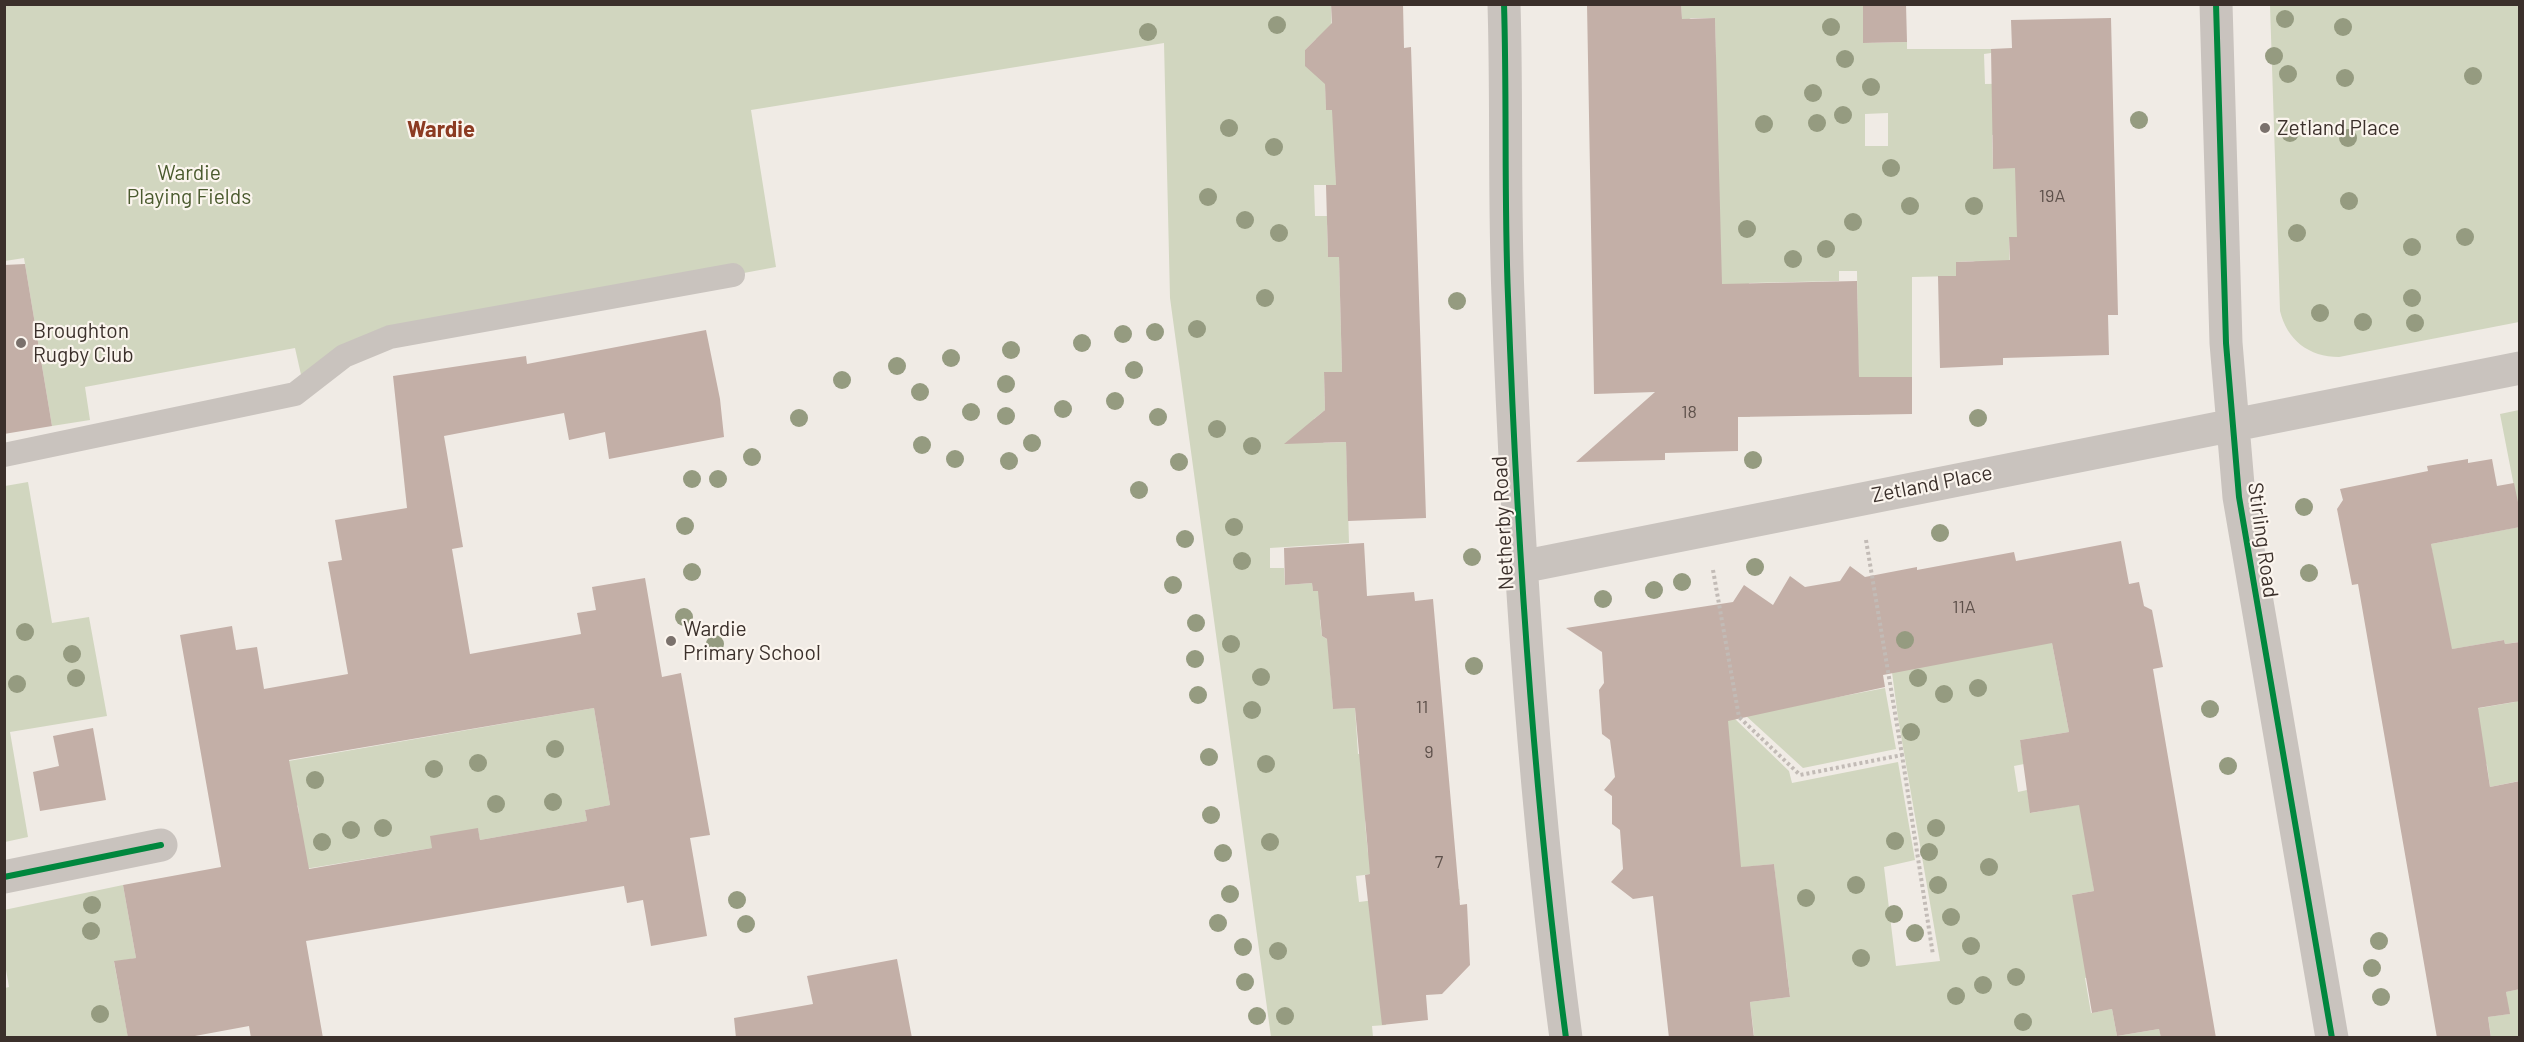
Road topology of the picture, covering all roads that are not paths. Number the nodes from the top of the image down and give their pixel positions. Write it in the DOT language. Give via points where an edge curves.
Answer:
graph roads {
  1 [pos="1504,4"];
  2 [pos="2216,4"];
  3 [pos="734,275"];
  4 [pos="2520,368"];
  5 [pos="2231,424"];
  6 [pos="4,454"];
  7 [pos="1521,567"];
  8 [pos="161,845"];
  9 [pos="4,877"];
  10 [pos="1566,1038"];
  11 [pos="2332,1038"];
  1 -- 7 [label="street, Netherby Road" via="1508,295"];
  2 -- 5 [label="street, Stirling Road"];
  3 -- 6 [label="lane" via="390,337 344,357 295,394"];
  4 -- 5 [label="street, Zetland Place"];
  5 -- 7 [label="street, Zetland Place"];
  5 -- 11 [label="street, Stirling Road" via="2250,575"];
  7 -- 10 [label="street, Netherby Road" via="1543,837"];
  8 -- 9 [label="street"];
}
